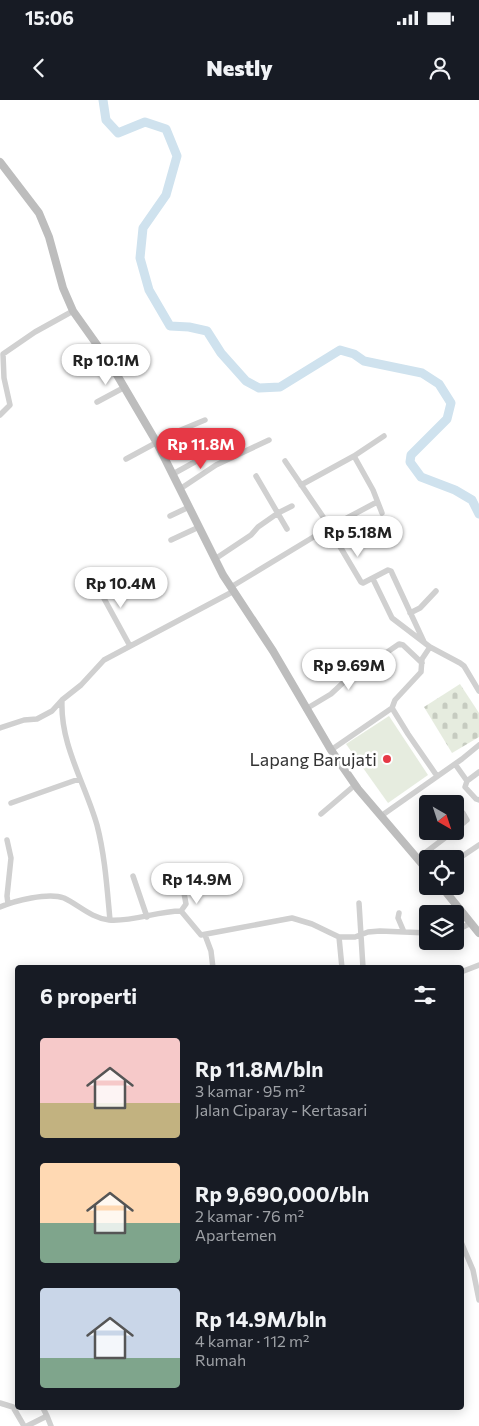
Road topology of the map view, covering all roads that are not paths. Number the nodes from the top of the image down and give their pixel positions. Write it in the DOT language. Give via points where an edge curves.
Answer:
graph roads {
  1 [pos="0,162"];
  2 [pos="73,310"];
  3 [pos="125,387"];
  4 [pos="96,402"];
  5 [pos="0,415"];
  6 [pos="205,420"];
  7 [pos="384,436"];
  8 [pos="269,440"];
  9 [pos="157,443"];
  10 [pos="354,456"];
  11 [pos="231,458"];
  12 [pos="126,459"];
  13 [pos="286,462"];
  14 [pos="173,474"];
  15 [pos="256,476"];
  16 [pos="301,485"];
  17 [pos="180,488"];
  18 [pos="377,502"];
  19 [pos="292,506"];
  20 [pos="189,507"];
  21 [pos="278,513"];
  22 [pos="382,513"];
  23 [pos="170,516"];
  24 [pos="199,527"];
  25 [pos="329,527"];
  26 [pos="287,529"];
  27 [pos="171,540"];
  28 [pos="214,559"];
  29 [pos="373,579"];
  30 [pos="95,582"];
  31 [pos="232,589"];
  32 [pos="436,591"];
  33 [pos="410,613"];
  34 [pos="424,642"];
  35 [pos="130,646"];
  36 [pos="430,646"];
  37 [pos="422,663"];
  38 [pos="479,691"];
  39 [pos="62,700"];
  40 [pos="392,708"];
  41 [pos="306,709"];
  42 [pos="0,728"];
  43 [pos="479,745"];
  44 [pos="331,750"];
  45 [pos="455,764"];
  46 [pos="479,772"];
  47 [pos="437,776"];
  48 [pos="79,779"];
  49 [pos="467,781"];
  50 [pos="355,784"];
  51 [pos="479,800"];
  52 [pos="11,803"];
  53 [pos="321,814"];
  54 [pos="381,816"];
  55 [pos="7,840"];
  56 [pos="442,840"];
  57 [pos="479,844"];
  58 [pos="464,855"];
  59 [pos="417,859"];
  60 [pos="133,876"];
  61 [pos="184,893"];
  62 [pos="448,895"];
  63 [pos="359,903"];
  64 [pos="8,904"];
  65 [pos="0,908"];
  66 [pos="181,911"];
  67 [pos="399,913"];
  68 [pos="147,917"];
  69 [pos="110,920"];
  70 [pos="471,923"];
  71 [pos="464,926"];
  72 [pos="404,932"];
  73 [pos="419,933"];
  74 [pos="479,933"];
  75 [pos="205,935"];
  76 [pos="360,935"];
  77 [pos="339,936"];
  78 [pos="479,964"];
  79 [pos="213,965"];
  80 [pos="342,965"];
  81 [pos="363,965"];
  82 [pos="464,971"];
  83 [pos="464,1249"];
  84 [pos="479,1300"];
  85 [pos="0,1403"];
  86 [pos="44,1410"];
  87 [pos="47,1416"];
  88 [pos="26,1426"];
  89 [pos="51,1426"];
  1 -- 2 [label="main road" via="39,213"];
  2 -- 3 [label="main road"];
  2 -- 5 [label="street" via="3,354 10,405"];
  3 -- 4 [label="street"];
  3 -- 9 [label="main road"];
  6 -- 9 [label="street"];
  7 -- 10 [label="street"];
  8 -- 11 [label="street"];
  9 -- 12 [label="street"];
  9 -- 14 [label="main road"];
  10 -- 16 [label="street"];
  10 -- 18 [label="street"];
  11 -- 14 [label="street" via="225,448 220,448"];
  11 -- 17 [label="street"];
  13 -- 16 [label="street"];
  14 -- 17 [label="main road"];
  15 -- 21 [label="street"];
  16 -- 25 [label="street"];
  17 -- 20 [label="main road"];
  18 -- 22 [label="street"];
  18 -- 25 [label="street"];
  19 -- 21 [label="street"];
  20 -- 23 [label="street"];
  20 -- 24 [label="main road"];
  21 -- 26 [label="street"];
  21 -- 28 [label="street"];
  24 -- 27 [label="street"];
  24 -- 28 [label="main road"];
  25 -- 29 [label="street" via="360,580 363,583"];
  25 -- 31 [label="street"];
  28 -- 31 [label="main road"];
  29 -- 33 [label="street" via="391,571"];
  29 -- 34 [label="street" via="392,618"];
  30 -- 35 [label="street"];
  31 -- 35 [label="street"];
  31 -- 41 [label="main road"];
  32 -- 33 [label="street" via="420,608"];
  33 -- 34 [label="street"];
  34 -- 36 [label="street"];
  35 -- 39 [label="street" via="104,660"];
  36 -- 37 [label="street"];
  36 -- 38 [label="street" via="464,666"];
  37 -- 40 [label="street" via="421,672 395,700"];
  37 -- 41 [label="street" via="399,644"];
  39 -- 42 [label="street" via="52,711 37,719"];
  39 -- 48 [label="street" via="68,746"];
  40 -- 44 [label="street"];
  40 -- 47 [label="street"];
  41 -- 44 [label="main road"];
  43 -- 45 [label="street"];
  44 -- 50 [label="main road"];
  45 -- 47 [label="street"];
  45 -- 49 [label="street"];
  46 -- 49 [label="street"];
  47 -- 54 [label="street"];
  48 -- 52 [label="street"];
  48 -- 69 [label="street" via="97,825"];
  49 -- 51 [label="street" via="465,787"];
  50 -- 53 [label="street"];
  50 -- 54 [label="main road"];
  54 -- 59 [label="main road"];
  55 -- 64 [label="street" via="11,858"];
  56 -- 59 [label="street"];
  57 -- 58 [label="street"];
  60 -- 68 [label="street"];
  61 -- 66 [label="street" via="186,904"];
  62 -- 70 [label="main road"];
  63 -- 76 [label="street"];
  64 -- 65 [label="street"];
  64 -- 69 [label="street" via="57,896 89,914"];
  66 -- 68 [label="street"];
  66 -- 75 [label="street" via="200,934"];
  67 -- 72 [label="street"];
  68 -- 69 [label="street"];
  70 -- 71 [label="street"];
  70 -- 74 [label="main road"];
  72 -- 73 [label="street"];
  72 -- 76 [label="street"];
  75 -- 77 [label="street" via="292,918"];
  75 -- 79 [label="street"];
  76 -- 77 [label="street"];
  76 -- 81 [label="street"];
  77 -- 80 [label="street"];
  78 -- 82 [label="street"];
  83 -- 84 [label="street" via="473,1270"];
  85 -- 88 [label="street" via="13,1408"];
  86 -- 87 [label="street"];
  87 -- 88 [label="street"];
  87 -- 89 [label="street"];
}
